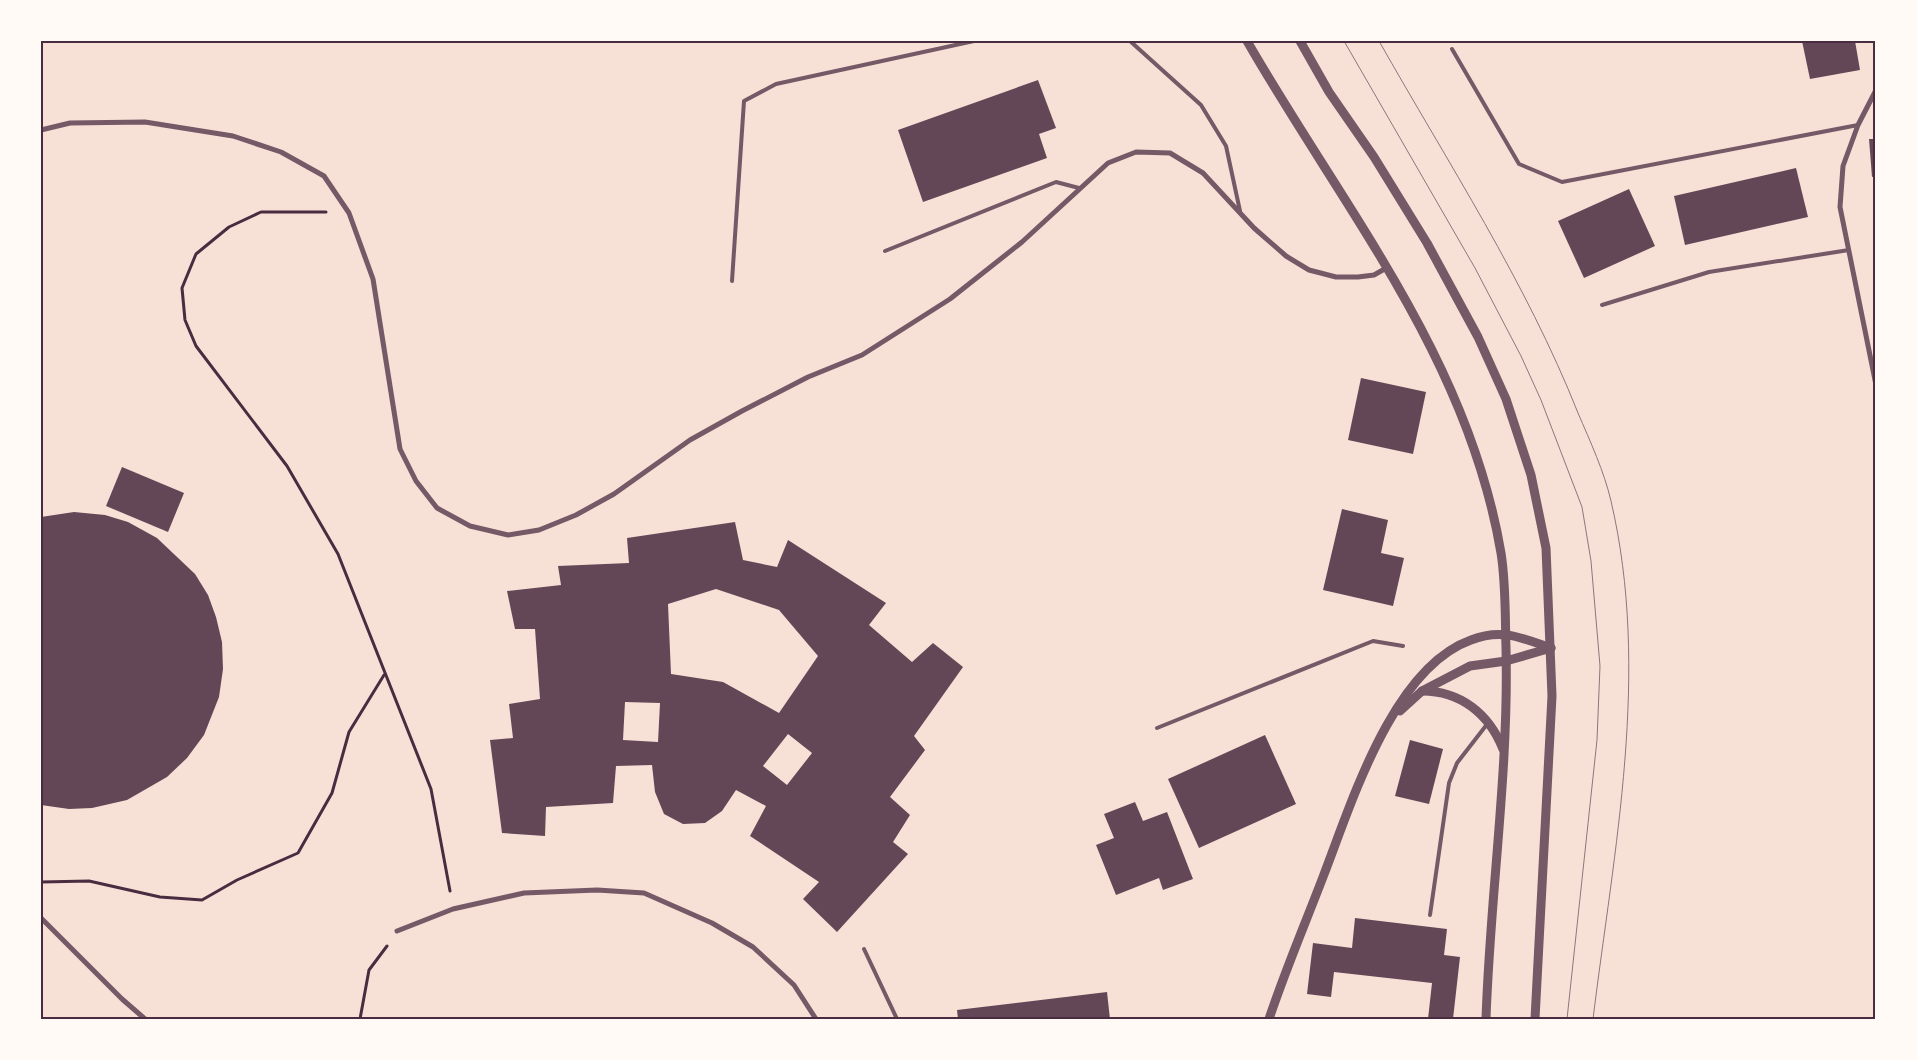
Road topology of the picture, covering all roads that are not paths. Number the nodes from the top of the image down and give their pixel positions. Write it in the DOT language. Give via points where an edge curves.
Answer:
graph roads {
  1 [pos="974,41"];
  2 [pos="1130,41"];
  3 [pos="1247,41"];
  4 [pos="1300,41"];
  5 [pos="1452,49"];
  6 [pos="1876,90"];
  7 [pos="1858,125"];
  8 [pos="41,130"];
  9 [pos="1079,188"];
  10 [pos="1240,212"];
  11 [pos="1849,250"];
  12 [pos="885,251"];
  13 [pos="1388,267"];
  14 [pos="732,281"];
  15 [pos="1602,305"];
  16 [pos="1876,385"];
  17 [pos="1505,633"];
  18 [pos="1403,646"];
  19 [pos="1551,648"];
  20 [pos="1506,661"];
  21 [pos="1422,691"];
  22 [pos="1489,722"];
  23 [pos="1157,728"];
  24 [pos="1384,731"];
  25 [pos="1504,752"];
  26 [pos="1430,915"];
  27 [pos="41,918"];
  28 [pos="397,931"];
  29 [pos="864,949"];
  30 [pos="897,1017"];
  31 [pos="145,1019"];
  32 [pos="816,1019"];
  33 [pos="890,1019"];
  34 [pos="1269,1019"];
  35 [pos="1486,1019"];
  36 [pos="1535,1019"];
  1 -- 14 [label="lane" via="776,84 744,101"];
  2 -- 10 [label="lane" via="1201,105 1226,146"];
  3 -- 13 [label="street" via="1290,116"];
  4 -- 19 [label="street" via="1329,92 1427,243 1478,337 1506,399 1531,475 1546,548"];
  5 -- 7 [label="lane" via="1519,164 1562,182"];
  6 -- 7 [label="street"];
  7 -- 11 [label="street" via="1843,166 1840,207"];
  8 -- 9 [label="street" via="70,123 145,122 233,136 281,152 324,176 349,213 373,280 400,449 416,481 437,508 470,526 508,534 539,530 576,515 614,494 690,440 808,377 862,355 950,299 1022,242"];
  9 -- 10 [label="street" via="1108,164 1136,152 1170,153 1203,173"];
  9 -- 12 [label="lane" via="1056,182"];
  10 -- 13 [label="street" via="1286,256 1309,270 1336,277 1358,277 1374,275"];
  11 -- 15 [label="lane" via="1708,272"];
  11 -- 16 [label="street"];
  13 -- 17 [label="street" via="1437,357 1463,416 1484,478 1501,555"];
  17 -- 19 [label="street"];
  17 -- 20 [label="street"];
  17 -- 24 [label="street" via="1470,640 1435,662 1402,700"];
  18 -- 23 [label="lane" via="1372,641"];
  19 -- 20 [label="street"];
  19 -- 36 [label="street" via="1552,696"];
  20 -- 21 [label="street" via="1470,666"];
  20 -- 25 [label="street"];
  21 -- 22 [label="street" via="1448,693 1475,708"];
  21 -- 24 [label="street" via="1403,707"];
  22 -- 25 [label="street"];
  22 -- 26 [label="lane" via="1458,763 1449,784"];
  24 -- 34 [label="street" via="1348,813"];
  25 -- 35 [label="street"];
  27 -- 31 [label="street"];
  28 -- 32 [label="street" via="453,909 524,893 597,890 644,893 712,922 753,947 794,985"];
  29 -- 30 [label="lane"];
  30 -- 33 [label="lane"];
}
